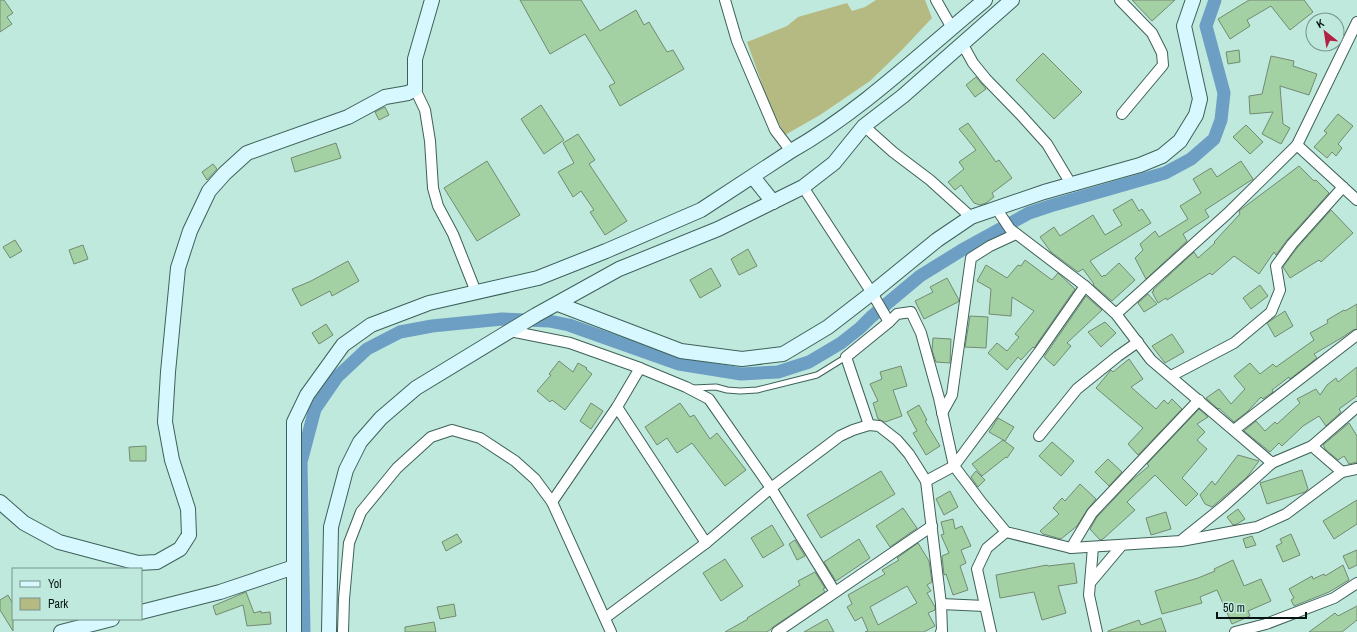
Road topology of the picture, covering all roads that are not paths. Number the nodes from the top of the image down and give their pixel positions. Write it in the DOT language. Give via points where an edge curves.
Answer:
graph roads {
  1 [pos="432,0"];
  2 [pos="725,0"];
  3 [pos="936,0"];
  4 [pos="985,0"];
  5 [pos="1012,0"];
  6 [pos="1120,0"];
  7 [pos="1193,0"];
  8 [pos="1357,22"];
  9 [pos="952,28"];
  10 [pos="963,45"];
  11 [pos="415,89"];
  12 [pos="1122,114"];
  13 [pos="864,126"];
  14 [pos="1297,145"];
  15 [pos="791,152"];
  16 [pos="753,177"];
  17 [pos="1071,184"];
  18 [pos="803,187"];
  19 [pos="1343,188"];
  20 [pos="1357,200"];
  21 [pos="773,202"];
  22 [pos="1000,213"];
  23 [pos="971,217"];
  24 [pos="1013,231"];
  25 [pos="1084,286"];
  26 [pos="476,292"];
  27 [pos="876,299"];
  28 [pos="558,304"];
  29 [pos="1116,314"];
  30 [pos="887,319"];
  31 [pos="513,330"];
  32 [pos="1357,335"];
  33 [pos="1138,342"];
  34 [pos="846,357"];
  35 [pos="640,368"];
  36 [pos="1170,376"];
  37 [pos="690,389"];
  38 [pos="1199,400"];
  39 [pos="617,407"];
  40 [pos="1357,407"];
  41 [pos="942,413"];
  42 [pos="869,425"];
  43 [pos="1234,430"];
  44 [pos="1039,436"];
  45 [pos="1312,446"];
  46 [pos="1272,463"];
  47 [pos="954,466"];
  48 [pos="1357,469"];
  49 [pos="1342,472"];
  50 [pos="926,481"];
  51 [pos="771,488"];
  52 [pos="0,502"];
  53 [pos="552,502"];
  54 [pos="932,526"];
  55 [pos="1006,532"];
  56 [pos="1181,541"];
  57 [pos="706,543"];
  58 [pos="1122,545"];
  59 [pos="1094,547"];
  60 [pos="1071,548"];
  61 [pos="294,567"];
  62 [pos="1090,583"];
  63 [pos="1357,583"];
  64 [pos="835,592"];
  65 [pos="941,604"];
  66 [pos="985,606"];
  67 [pos="142,612"];
  68 [pos="605,618"];
  69 [pos="108,620"];
  70 [pos="61,632"];
  71 [pos="294,632"];
  72 [pos="329,632"];
  73 [pos="343,632"];
  74 [pos="611,632"];
  75 [pos="777,632"];
  76 [pos="941,632"];
  77 [pos="991,632"];
  78 [pos="1097,632"];
  79 [pos="1235,632"];
  1 -- 11 [label="main road" via="414,59"];
  2 -- 15 [label="street" via="737,41 775,130"];
  3 -- 9 [label="street"];
  4 -- 9 [label="main road"];
  5 -- 10 [label="main road"];
  6 -- 12 [label="street" via="1152,33 1163,59 1163,65"];
  7 -- 17 [label="main road" via="1184,26 1200,99 1196,115 1180,141 1162,156 1140,165"];
  8 -- 14 [label="street"];
  9 -- 15 [label="main road" via="854,109"];
  10 -- 13 [label="main road"];
  10 -- 17 [label="street" via="986,79 1047,144"];
  11 -- 26 [label="street" via="424,110 430,141 432,188"];
  11 -- 52 [label="main road" via="408,93 385,97 348,117 247,153 209,191 190,231 178,268 168,372 165,422 172,460 188,510 189,535 180,549 157,562 138,563 59,542 24,523"];
  13 -- 18 [label="main road" via="834,163"];
  13 -- 23 [label="street"];
  14 -- 19 [label="street"];
  14 -- 29 [label="street" via="1227,214"];
  15 -- 16 [label="main road"];
  16 -- 21 [label="main road"];
  16 -- 26 [label="main road" via="701,210 606,251 538,278"];
  17 -- 22 [label="main road" via="1044,192"];
  18 -- 21 [label="main road"];
  18 -- 27 [label="street"];
  19 -- 20 [label="street"];
  19 -- 36 [label="street" via="1292,244 1276,266 1280,290 1271,312 1234,343"];
  21 -- 28 [label="main road" via="718,229 619,269"];
  22 -- 23 [label="main road"];
  22 -- 24 [label="street"];
  23 -- 27 [label="main road" via="937,240"];
  24 -- 25 [label="street"];
  24 -- 41 [label="street" via="971,258 952,395"];
  25 -- 29 [label="street"];
  25 -- 47 [label="street" via="1040,352"];
  26 -- 61 [label="main road" via="429,303 371,325 343,345 307,395 294,422"];
  27 -- 28 [label="main road" via="783,354 742,359 681,351"];
  27 -- 30 [label="street"];
  28 -- 31 [label="main road"];
  29 -- 33 [label="street"];
  30 -- 34 [label="street"];
  30 -- 41 [label="street" via="903,312 911,312 921,333"];
  31 -- 35 [label="street" via="570,343"];
  31 -- 72 [label="main road" via="416,388 381,418 360,442 346,470 331,527"];
  32 -- 43 [label="street"];
  33 -- 36 [label="street" via="1151,360"];
  33 -- 44 [label="street" via="1076,389"];
  34 -- 37 [label="lane" via="817,375 757,390 726,390 716,387"];
  34 -- 42 [label="street"];
  35 -- 37 [label="street"];
  35 -- 39 [label="street"];
  36 -- 38 [label="street"];
  37 -- 51 [label="street" via="709,399"];
  38 -- 43 [label="street"];
  38 -- 60 [label="street" via="1092,513"];
  39 -- 53 [label="street"];
  39 -- 57 [label="street"];
  40 -- 45 [label="street"];
  41 -- 47 [label="street"];
  42 -- 50 [label="street" via="879,426 897,440"];
  42 -- 51 [label="street" via="840,436"];
  43 -- 46 [label="street"];
  45 -- 46 [label="street"];
  45 -- 49 [label="street"];
  46 -- 56 [label="street"];
  47 -- 50 [label="street"];
  47 -- 55 [label="street"];
  48 -- 49 [label="street"];
  49 -- 56 [label="street" via="1286,514 1257,527"];
  50 -- 54 [label="street"];
  51 -- 57 [label="street"];
  51 -- 64 [label="street"];
  53 -- 68 [label="street"];
  53 -- 73 [label="street" via="535,479 515,461 480,438 452,430 431,437 398,468 361,512 349,543"];
  54 -- 64 [label="street"];
  54 -- 65 [label="street"];
  55 -- 60 [label="street"];
  55 -- 66 [label="street" via="987,548 977,568"];
  56 -- 58 [label="street"];
  57 -- 68 [label="street"];
  58 -- 59 [label="street"];
  58 -- 62 [label="street"];
  59 -- 60 [label="street"];
  59 -- 62 [label="street"];
  61 -- 67 [label="main road" via="220,592"];
  61 -- 71 [label="main road"];
  62 -- 78 [label="street" via="1089,594"];
  63 -- 79 [label="street" via="1334,598 1266,624"];
  64 -- 75 [label="street"];
  65 -- 66 [label="street"];
  65 -- 76 [label="street"];
  66 -- 77 [label="street"];
  68 -- 74 [label="street"];
  69 -- 70 [label="main road"];
}
